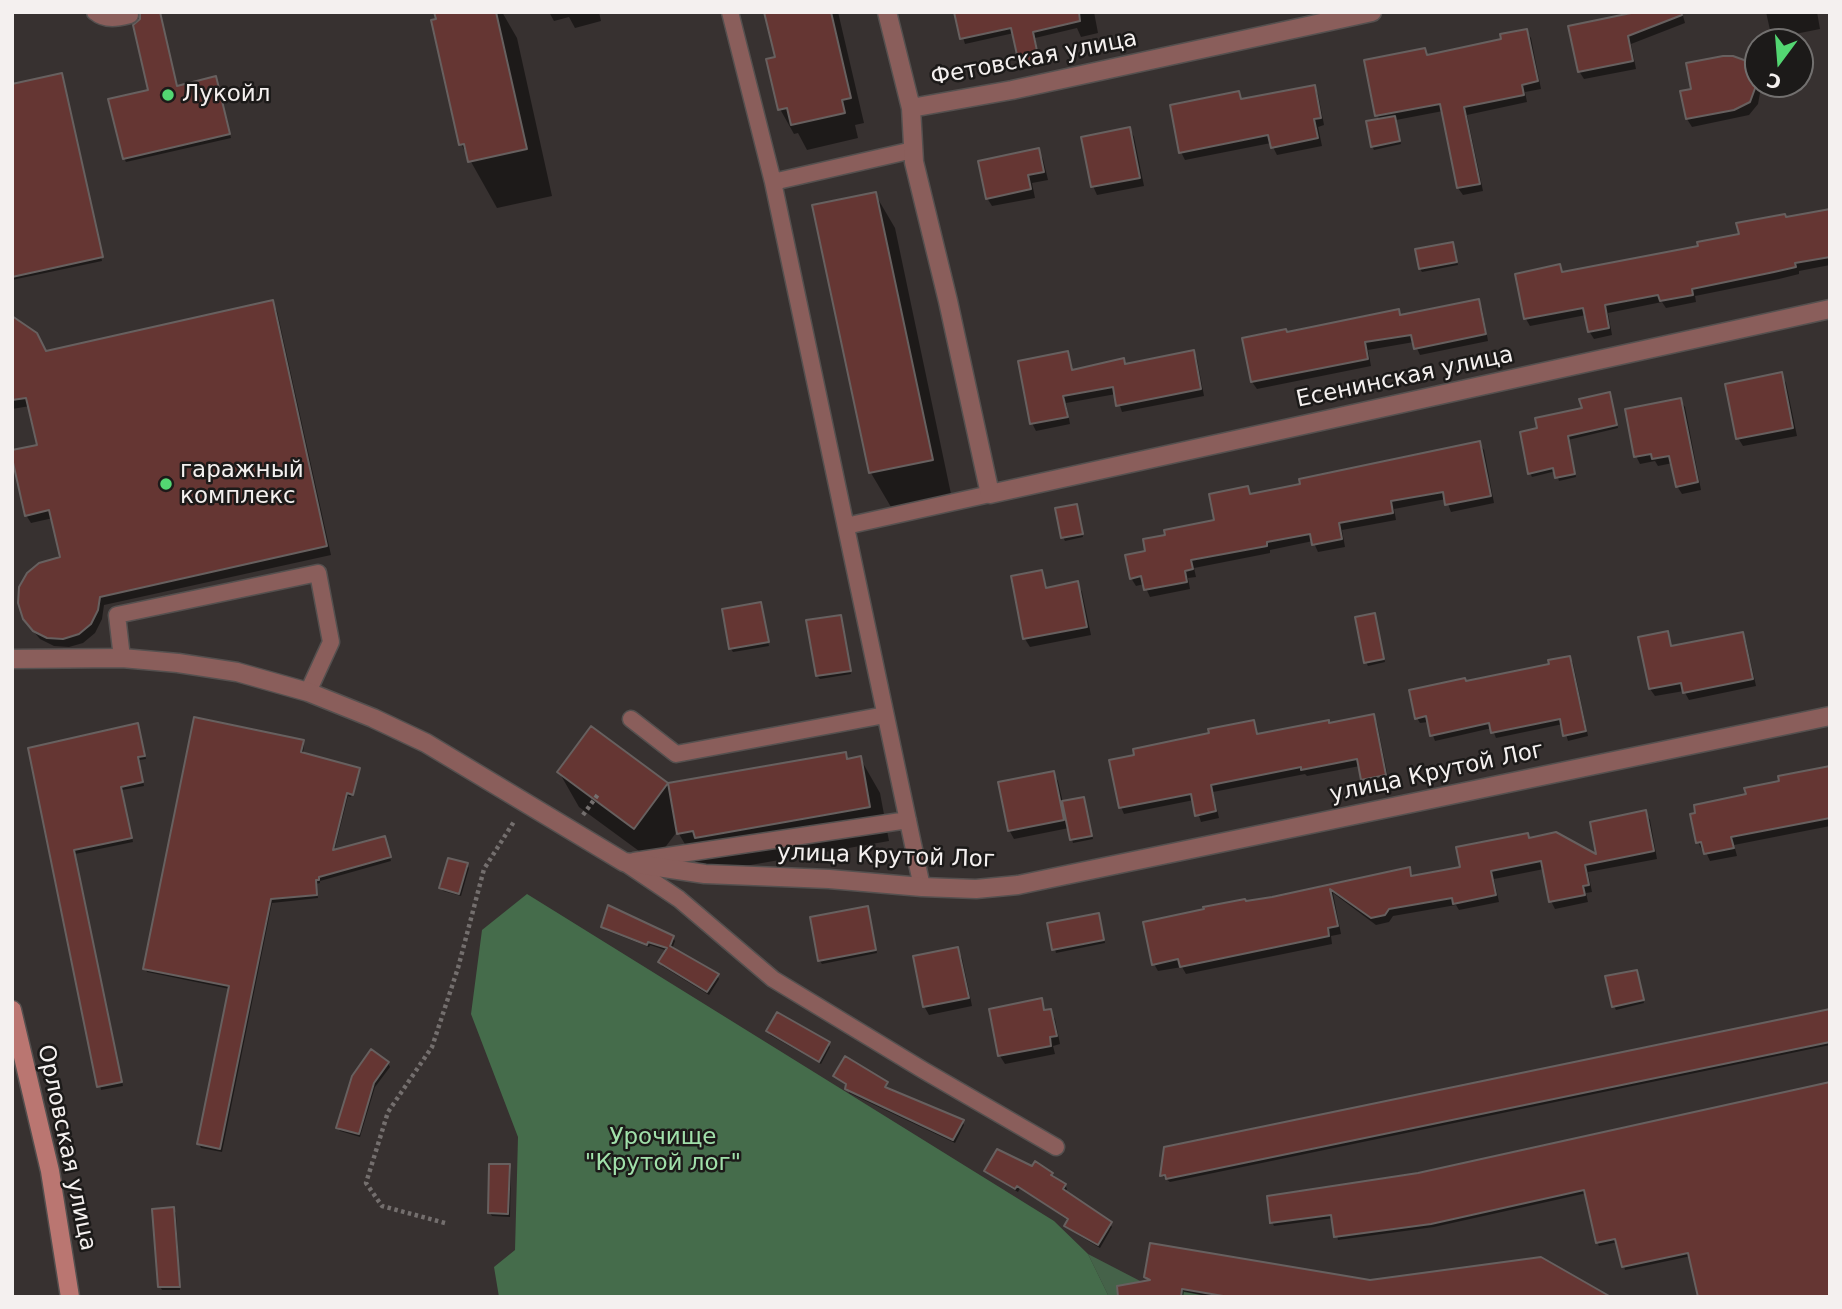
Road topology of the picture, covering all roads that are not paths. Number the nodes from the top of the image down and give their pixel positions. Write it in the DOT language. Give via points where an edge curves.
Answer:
graph roads {
  1 [pos="95,12"];
  2 [pos="730,12"];
  3 [pos="887,12"];
  4 [pos="1372,12"];
  5 [pos="130,15"];
  6 [pos="911,108"];
  7 [pos="913,150"];
  8 [pos="773,183"];
  9 [pos="1830,309"];
  10 [pos="990,494"];
  11 [pos="846,526"];
  12 [pos="122,658"];
  13 [pos="12,659"];
  14 [pos="308,692"];
  15 [pos="885,715"];
  16 [pos="1830,716"];
  17 [pos="631,719"];
  18 [pos="908,820"];
  19 [pos="624,862"];
  20 [pos="922,887"];
  21 [pos="13,1018"];
  22 [pos="1056,1147"];
  23 [pos="70,1297"];
  1 -- 5 [label="lane" via="101,17"];
  2 -- 8 [label="lane"];
  3 -- 6 [label="street"];
  4 -- 6 [label="street, Фетовская улица"];
  6 -- 7 [label="street"];
  7 -- 8 [label="lane"];
  7 -- 10 [label="street"];
  8 -- 11 [label="lane"];
  9 -- 10 [label="street, Есенинская улица"];
  10 -- 11 [label="lane"];
  11 -- 15 [label="lane"];
  12 -- 13 [label="street, улица Крутой Лог"];
  12 -- 14 [label="street, улица Крутой Лог" via="237,672"];
  12 -- 14 [label="lane" via="117,615 318,573 331,642"];
  14 -- 19 [label="street, улица Крутой Лог" via="426,743"];
  15 -- 17 [label="lane" via="676,754"];
  15 -- 18 [label="lane"];
  16 -- 20 [label="street, улица Крутой Лог" via="1018,885"];
  18 -- 19 [label="lane"];
  18 -- 20 [label="lane"];
  19 -- 20 [label="street, улица Крутой Лог" via="705,874"];
  19 -- 22 [label="lane" via="679,899 773,979"];
  21 -- 23 [label="street, Орловская улица" via="51,1171"];
}
